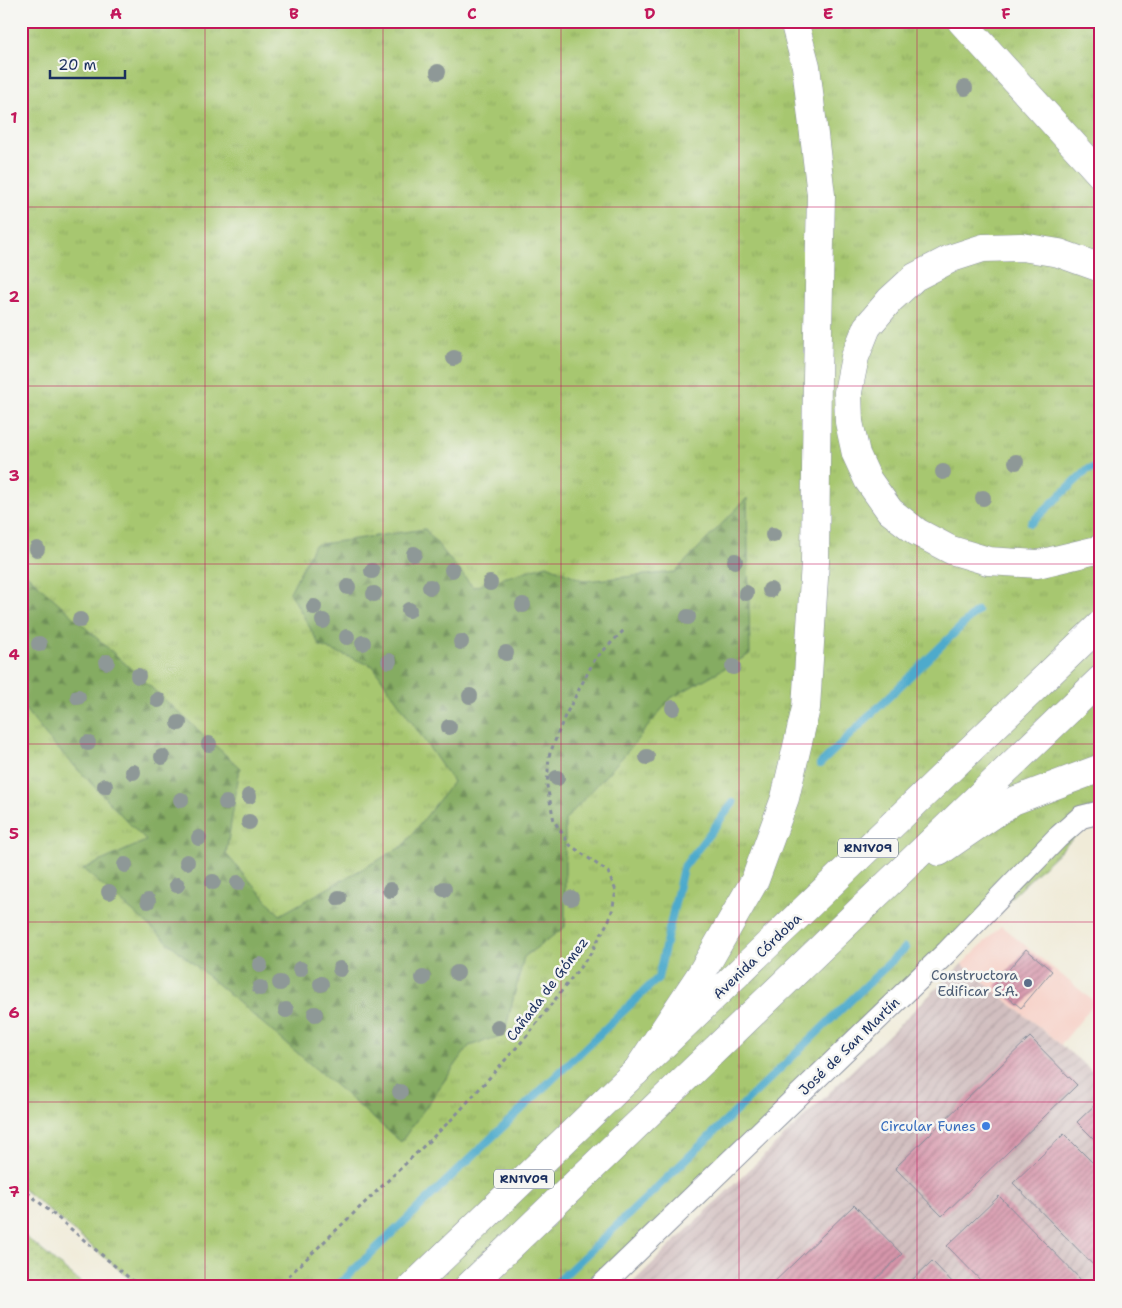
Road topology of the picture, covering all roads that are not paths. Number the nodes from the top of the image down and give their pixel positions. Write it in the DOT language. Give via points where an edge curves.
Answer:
graph roads {
  1 [pos="794,21"];
  2 [pos="961,21"];
  3 [pos="1101,175"];
  4 [pos="1101,268"];
  5 [pos="1101,549"];
  6 [pos="1101,624"];
  7 [pos="1101,679"];
  8 [pos="1101,768"];
  9 [pos="1101,812"];
  10 [pos="868,902"];
  11 [pos="636,1072"];
  12 [pos="412,1287"];
  13 [pos="468,1287"];
  14 [pos="600,1287"];
  1 -- 11 [label="main road" via="806,66 821,195 815,562 806,708 785,798 755,880 701,974"];
  2 -- 3 [label="main road"];
  4 -- 5 [label="main road" via="1059,254 1022,247 983,248 952,258 916,277 867,327 855,357 848,392 849,422 856,454 868,480 890,511 917,532 951,550 988,561 1038,564"];
  6 -- 11 [label="main road, Avenida Córdoba / RN1V09"];
  7 -- 10 [label="main road, RN1V09"];
  8 -- 10 [label="main road" via="1013,801"];
  9 -- 14 [label="street, José de San Martín" via="1081,817 1057,838 947,952"];
  10 -- 13 [label="main road, RN1V09"];
  11 -- 12 [label="main road, Avenida Córdoba / RN1V09"];
}
